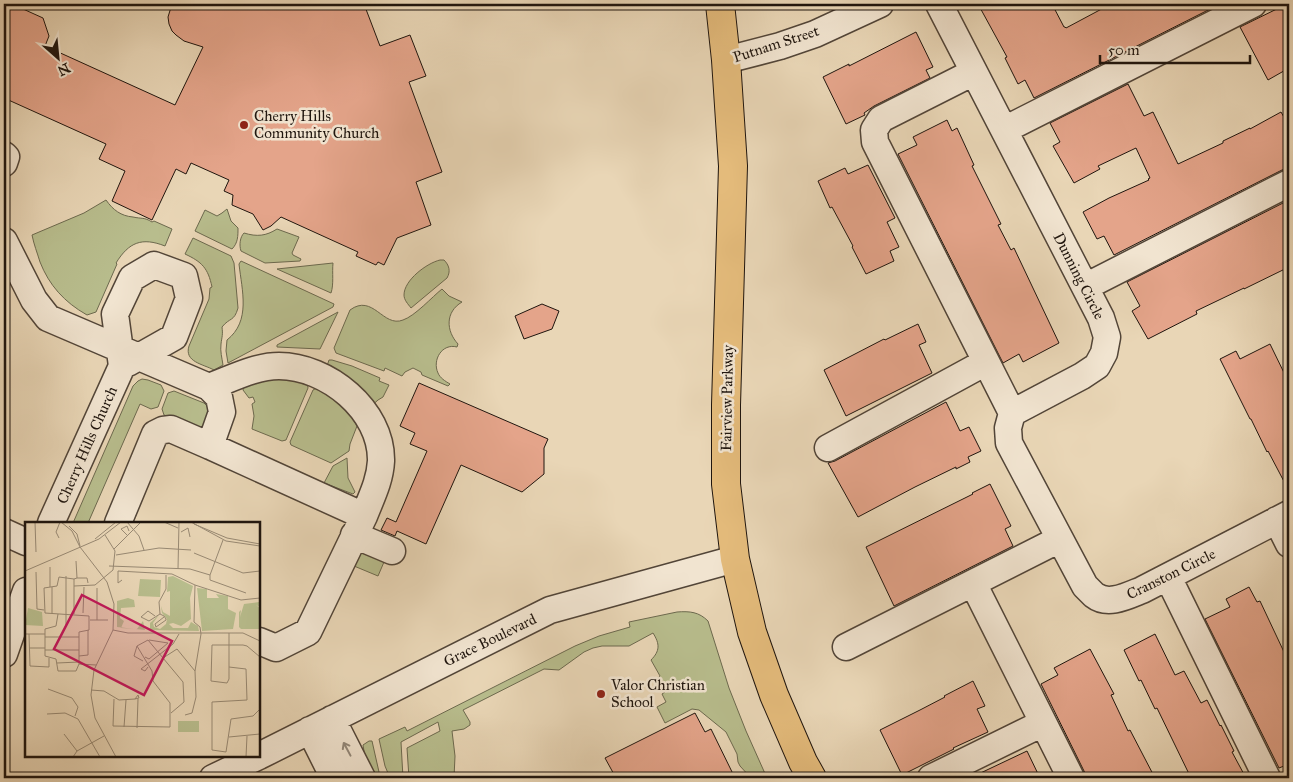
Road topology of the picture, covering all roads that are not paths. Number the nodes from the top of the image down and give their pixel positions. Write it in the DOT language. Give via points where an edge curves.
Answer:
graph roads {
  1 [pos="720,4"];
  2 [pos="880,4"];
  3 [pos="938,4"];
  4 [pos="1253,4"];
  5 [pos="726,60"];
  6 [pos="974,72"];
  7 [pos="1004,130"];
  8 [pos="4,155"];
  9 [pos="4,164"];
  10 [pos="1289,183"];
  11 [pos="4,241"];
  12 [pos="1084,286"];
  13 [pos="127,357"];
  14 [pos="986,362"];
  15 [pos="209,387"];
  16 [pos="1012,413"];
  17 [pos="210,446"];
  18 [pos="828,448"];
  19 [pos="1283,517"];
  20 [pos="51,522"];
  21 [pos="118,522"];
  22 [pos="359,525"];
  23 [pos="4,532"];
  24 [pos="1060,540"];
  25 [pos="25,542"];
  26 [pos="1289,544"];
  27 [pos="392,551"];
  28 [pos="734,559"];
  29 [pos="1168,577"];
  30 [pos="973,583"];
  31 [pos="25,594"];
  32 [pos="846,647"];
  33 [pos="264,649"];
  34 [pos="4,654"];
  35 [pos="1043,723"];
  36 [pos="321,725"];
  37 [pos="260,756"];
  38 [pos="257,757"];
  39 [pos="213,778"];
  40 [pos="334,778"];
  41 [pos="362,778"];
  42 [pos="812,778"];
  43 [pos="931,778"];
  44 [pos="1071,778"];
  45 [pos="1267,778"];
  1 -- 5 [label="main road, Fairview Parkway"];
  2 -- 5 [label="street, Putnam Street" via="806,37"];
  3 -- 6 [label="street, Dunning Circle"];
  4 -- 7 [label="street"];
  5 -- 28 [label="main road, Fairview Parkway" via="733,166 726,484"];
  6 -- 7 [label="street, Dunning Circle"];
  6 -- 14 [label="street" via="881,119 874,130 875,142"];
  7 -- 12 [label="street, Dunning Circle"];
  8 -- 9 [label="street"];
  10 -- 12 [label="street"];
  11 -- 13 [label="street" via="34,300 48,318"];
  12 -- 16 [label="street, Dunning Circle" via="1107,337 1097,366"];
  13 -- 15 [label="street"];
  13 -- 20 [label="street, Cherry Hills Church"];
  14 -- 16 [label="street"];
  14 -- 18 [label="street"];
  15 -- 17 [label="street" via="219,397 222,412"];
  15 -- 22 [label="street" via="252,370 276,366 294,367 318,375 345,390 372,422 381,461 377,486"];
  16 -- 24 [label="street" via="1009,442"];
  17 -- 21 [label="street" via="171,429 155,434"];
  17 -- 22 [label="street"];
  19 -- 26 [label="street, Cranston Circle"];
  19 -- 29 [label="street, Cranston Circle"];
  22 -- 27 [label="street"];
  22 -- 33 [label="street" via="308,632"];
  23 -- 25 [label="street"];
  24 -- 29 [label="street, Cranston Circle" via="1085,586 1105,600 1120,599"];
  24 -- 30 [label="street"];
  28 -- 36 [label="street, Grace Boulevard" via="550,610"];
  28 -- 42 [label="main road, Fairview Parkway" via="752,632 774,695"];
  29 -- 45 [label="street"];
  30 -- 32 [label="street"];
  30 -- 35 [label="street"];
  31 -- 34 [label="street"];
  35 -- 43 [label="street"];
  35 -- 44 [label="street"];
  36 -- 37 [label="street, Grace Boulevard"];
  36 -- 40 [label="street"];
  41 -- 36 [label="street, one-way"];
  38 -- 39 [label="street, Grace Boulevard"];
}
